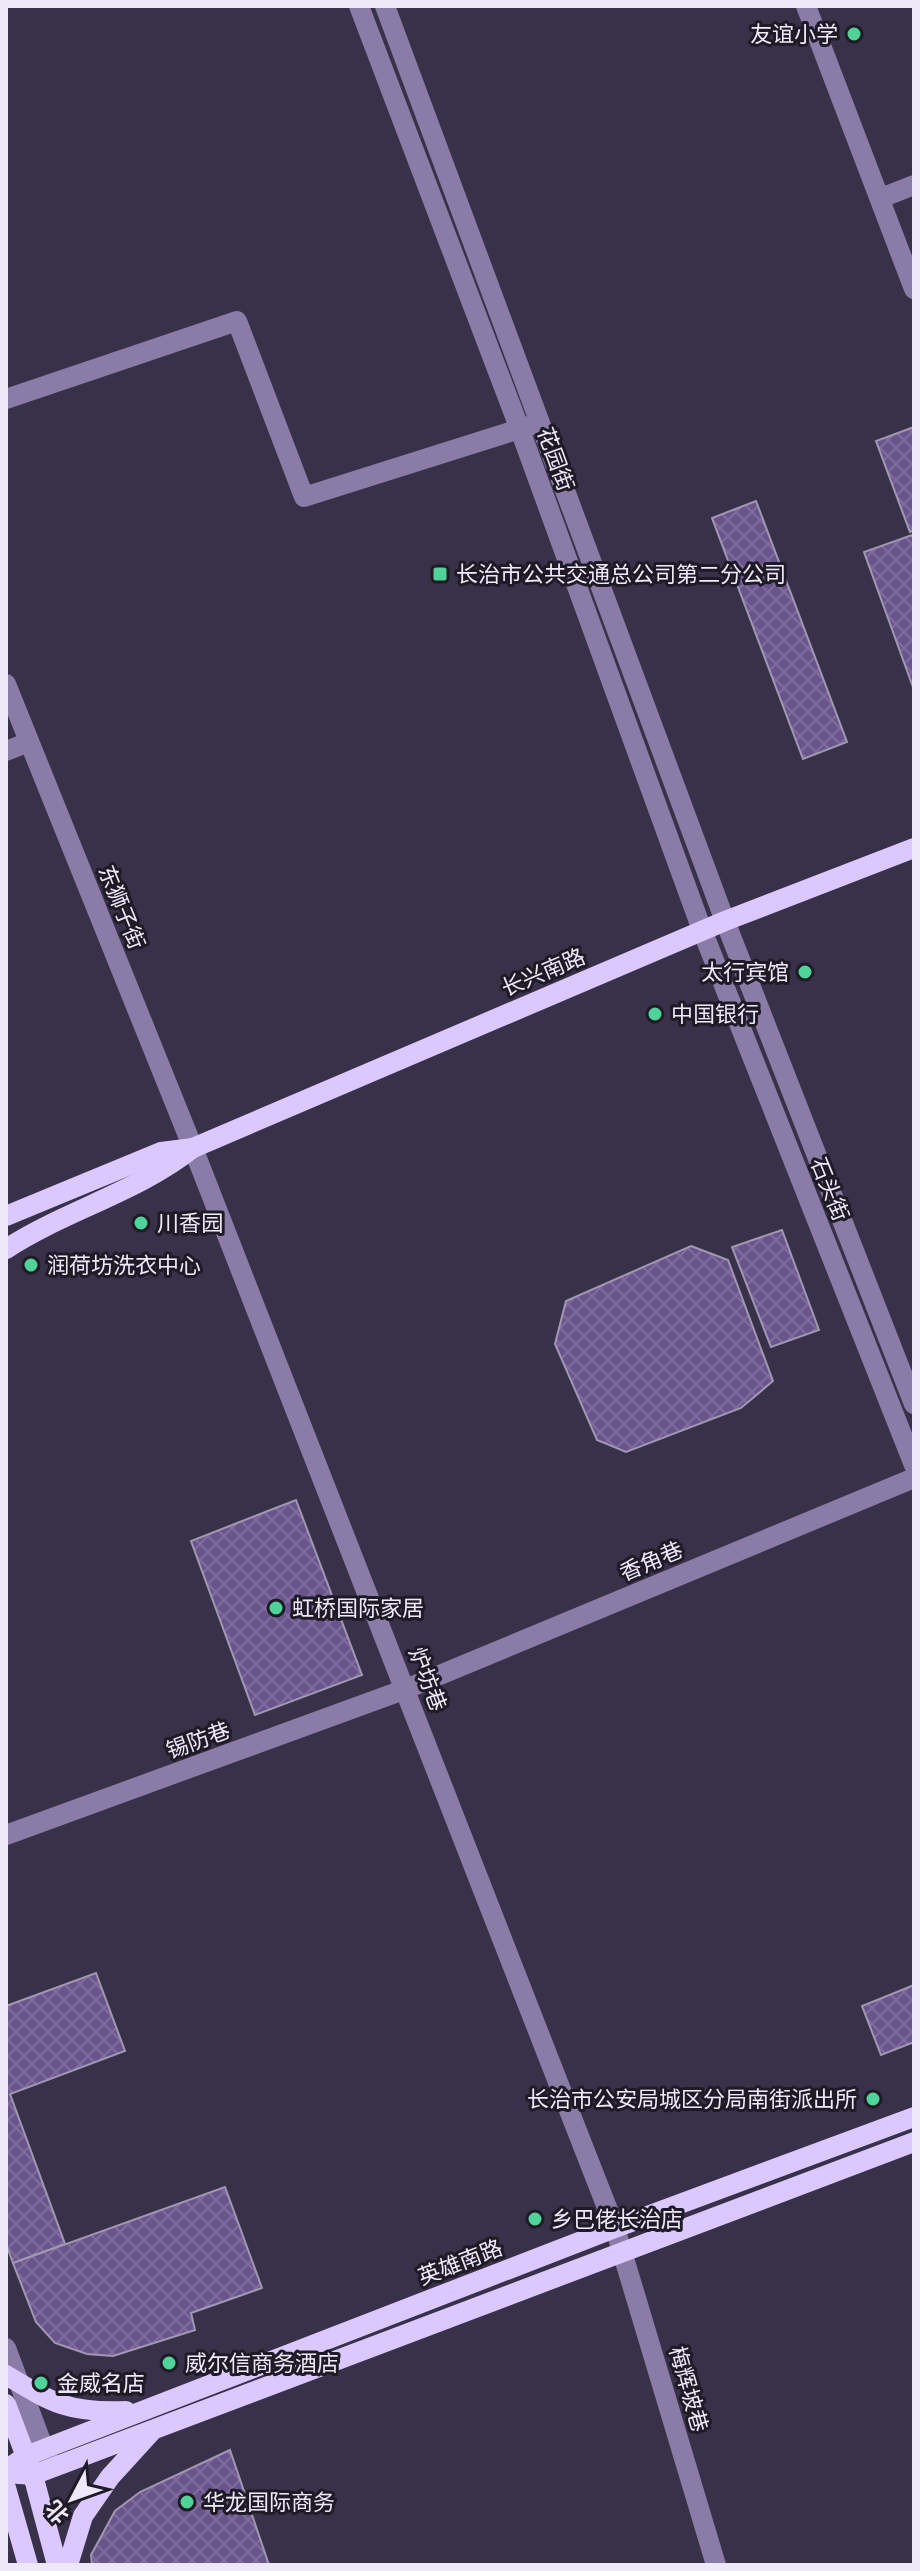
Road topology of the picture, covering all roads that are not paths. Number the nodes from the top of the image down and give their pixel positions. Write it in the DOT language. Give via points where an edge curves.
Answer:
graph roads {
  1 [pos="359,6"];
  2 [pos="385,6"];
  3 [pos="806,6"];
  4 [pos="914,185"];
  5 [pos="881,198"];
  6 [pos="914,289"];
  7 [pos="6,399"];
  8 [pos="540,424"];
  9 [pos="519,427"];
  10 [pos="6,684"];
  11 [pos="29,742"];
  12 [pos="6,751"];
  13 [pos="914,848"];
  14 [pos="725,921"];
  15 [pos="702,930"];
  16 [pos="193,1148"];
  17 [pos="6,1216"];
  18 [pos="6,1249"];
  19 [pos="914,1404"];
  20 [pos="914,1465"];
  21 [pos="914,1478"];
  22 [pos="406,1689"];
  23 [pos="6,1835"];
  24 [pos="914,2117"];
  25 [pos="914,2142"];
  26 [pos="615,2228"];
  27 [pos="623,2250"];
  28 [pos="6,2348"];
  29 [pos="13,2379"];
  30 [pos="6,2404"];
  31 [pos="142,2410"];
  32 [pos="154,2429"];
  33 [pos="38,2462"];
  34 [pos="6,2472"];
  35 [pos="6,2488"];
  36 [pos="6,2552"];
  37 [pos="20,2565"];
  38 [pos="28,2565"];
  39 [pos="57,2565"];
  40 [pos="68,2565"];
  41 [pos="716,2565"];
  1 -- 9 [label="street, 花园街"];
  2 -- 8 [label="street, 花园街"];
  3 -- 5 [label="street"];
  4 -- 5 [label="street"];
  5 -- 6 [label="street"];
  7 -- 9 [label="street" via="237,321 304,497"];
  8 -- 9 [label="street"];
  8 -- 14 [label="street, 花园街"];
  9 -- 15 [label="street, 花园街"];
  10 -- 11 [label="street, 东狮子街"];
  11 -- 12 [label="street"];
  11 -- 16 [label="street, 东狮子街"];
  13 -- 14 [label="main road, 长兴南路"];
  14 -- 15 [label="main road, 长兴南路"];
  14 -- 19 [label="street, 石头街"];
  15 -- 16 [label="main road, 长兴南路"];
  15 -- 20 [label="street, 石头街"];
  16 -- 17 [label="main road, 长兴南路" via="161,1152"];
  16 -- 18 [label="main road, 长兴南路" via="166,1169"];
  16 -- 22 [label="street, 炉坊巷"];
  21 -- 22 [label="street, 香角巷"];
  22 -- 23 [label="street, 锡防巷"];
  22 -- 26 [label="street, 炉坊巷"];
  24 -- 26 [label="main road, 英雄南路"];
  25 -- 27 [label="main road"];
  26 -- 27 [label="street, 梅辉坡巷"];
  26 -- 31 [label="main road, 英雄南路"];
  27 -- 32 [label="main road"];
  27 -- 41 [label="street, 梅辉坡巷"];
  28 -- 29 [label="street"];
  29 -- 31 [label="main road" via="50,2402 80,2411"];
  29 -- 33 [label="street"];
  30 -- 33 [label="main road"];
  31 -- 33 [label="main road, 英雄南路"];
  32 -- 33 [label="main road"];
  32 -- 40 [label="main road" via="83,2516"];
  33 -- 34 [label="main road"];
  33 -- 39 [label="main road"];
  35 -- 38 [label="main road"];
  36 -- 37 [label="main road"];
}
